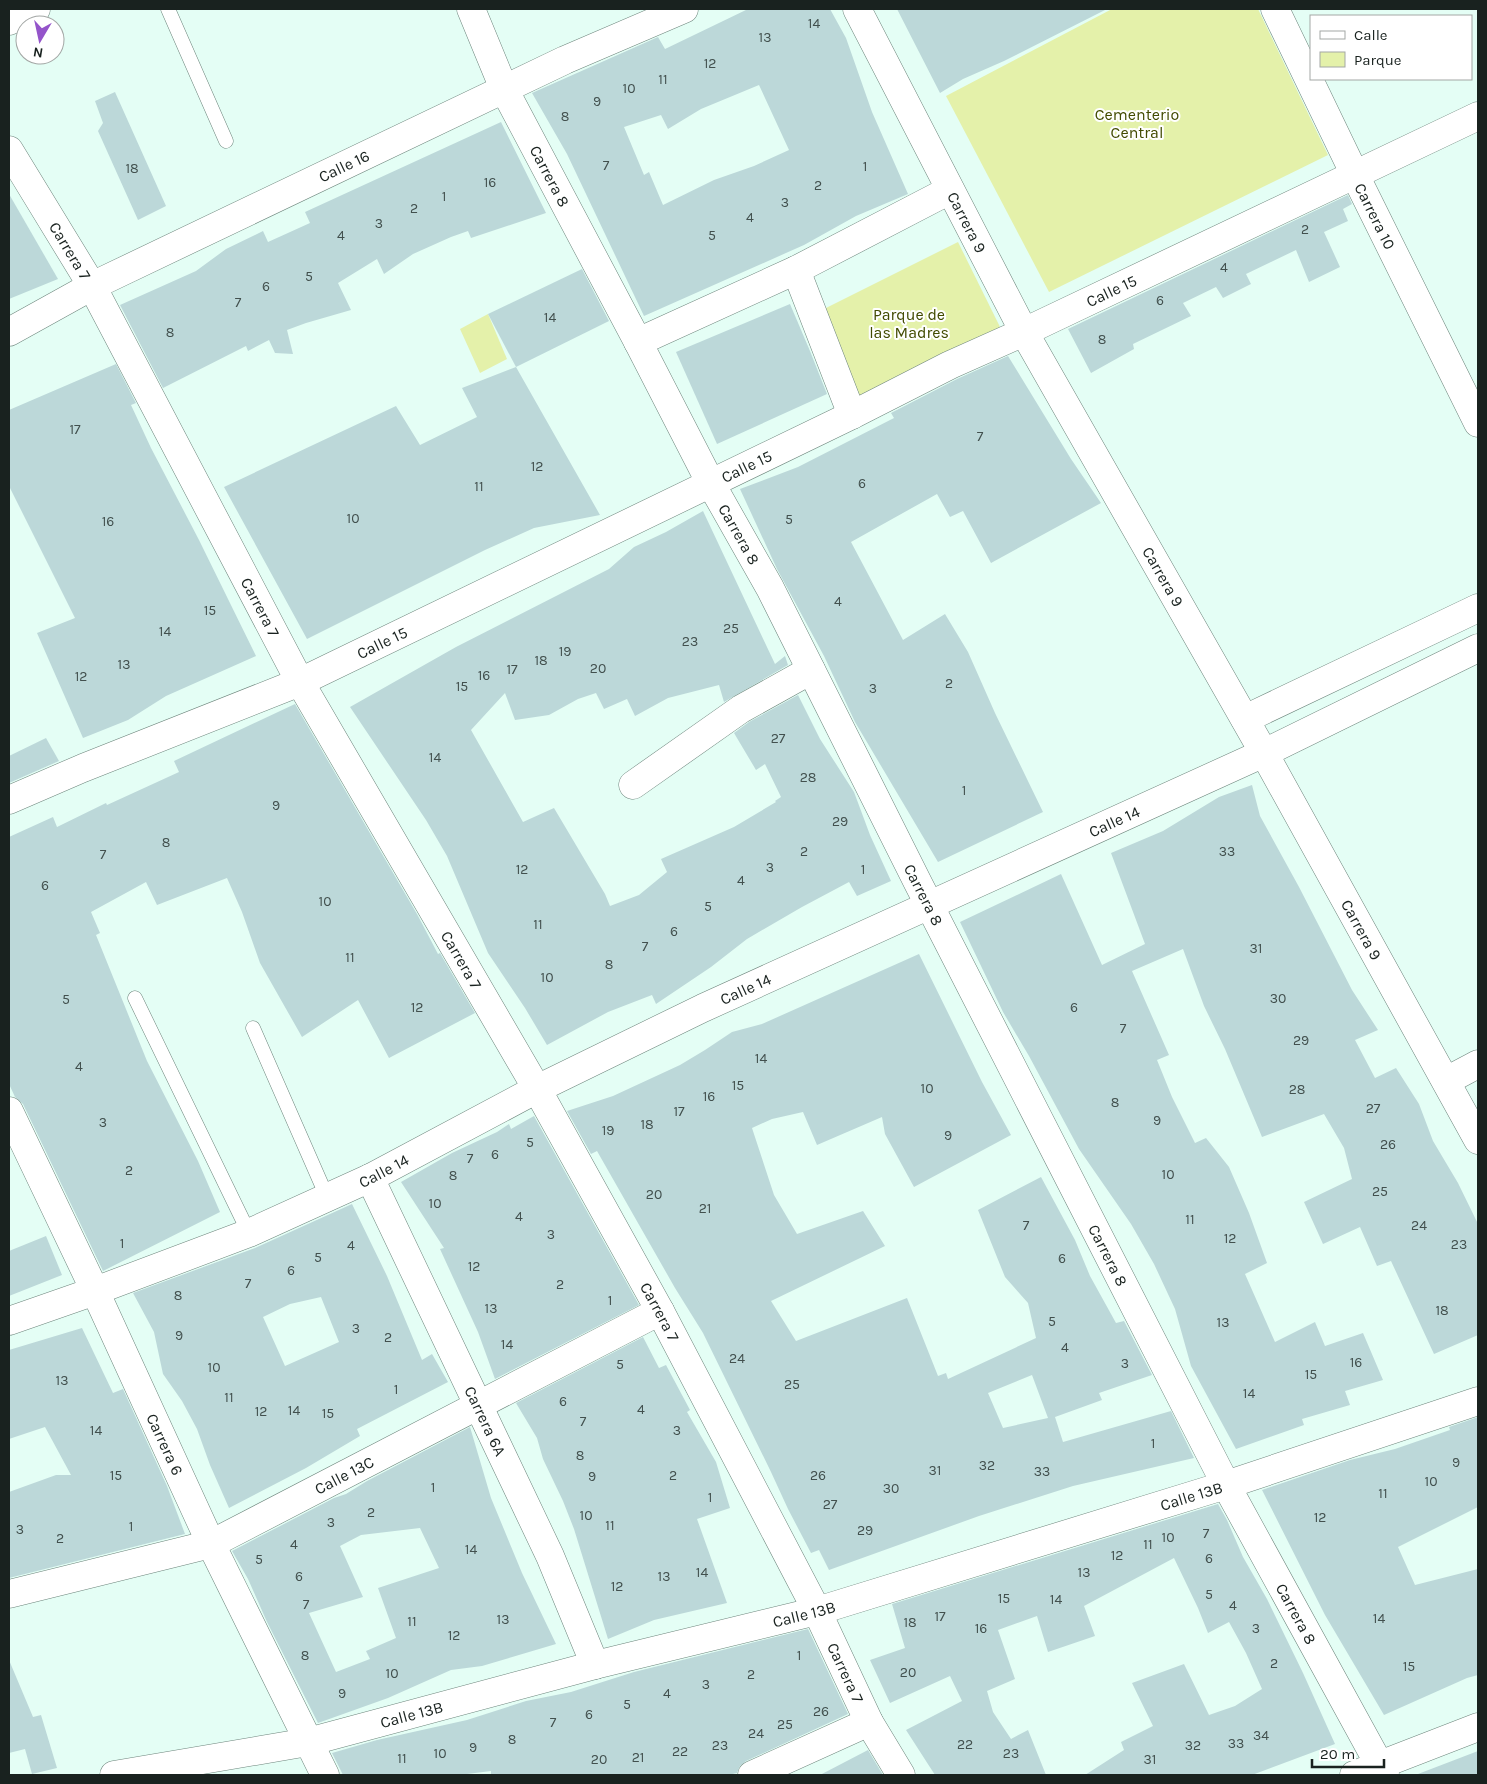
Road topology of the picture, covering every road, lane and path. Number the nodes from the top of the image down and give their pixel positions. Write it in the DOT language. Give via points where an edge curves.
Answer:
graph roads {
  1 [pos="36,9"];
  2 [pos="168,9"];
  3 [pos="471,9"];
  4 [pos="684,9"];
  5 [pos="858,9"];
  6 [pos="1275,9"];
  7 [pos="9,21"];
  8 [pos="504,89"];
  9 [pos="1478,116"];
  10 [pos="226,141"];
  11 [pos="9,150"];
  12 [pos="1355,176"];
  13 [pos="950,190"];
  14 [pos="796,270"];
  15 [pos="92,286"];
  16 [pos="9,332"];
  17 [pos="1024,332"];
  18 [pos="638,342"];
  19 [pos="852,415"];
  20 [pos="1478,423"];
  21 [pos="710,482"];
  22 [pos="1478,608"];
  23 [pos="1478,648"];
  24 [pos="811,670"];
  25 [pos="300,682"];
  26 [pos="1245,719"];
  27 [pos="1264,753"];
  28 [pos="633,786"];
  29 [pos="9,800"];
  30 [pos="930,904"];
  31 [pos="136,998"];
  32 [pos="253,1028"];
  33 [pos="1478,1064"];
  34 [pos="1446,1081"];
  35 [pos="537,1090"];
  36 [pos="9,1111"];
  37 [pos="1478,1140"];
  38 [pos="370,1178"];
  39 [pos="327,1197"];
  40 [pos="249,1233"];
  41 [pos="95,1290"];
  42 [pos="660,1311"];
  43 [pos="9,1321"];
  44 [pos="1478,1400"];
  45 [pos="479,1405"];
  46 [pos="1226,1485"];
  47 [pos="211,1544"];
  48 [pos="9,1594"];
  49 [pos="817,1612"];
  50 [pos="595,1665"];
  51 [pos="869,1722"];
  52 [pos="1478,1727"];
  53 [pos="308,1742"];
  54 [pos="1383,1771"];
  55 [pos="114,1775"];
  56 [pos="325,1775"];
  57 [pos="752,1775"];
  58 [pos="901,1775"];
  59 [pos="1354,1775"];
  1 -- 7 [label="street"];
  2 -- 10 [label="lane"];
  3 -- 8 [label="street, Carrera 8"];
  4 -- 8 [label="street, Calle 16"];
  5 -- 13 [label="street, Carrera 9"];
  6 -- 12 [label="street, Carrera 10"];
  8 -- 15 [label="street, Calle 16"];
  8 -- 18 [label="street, Carrera 8"];
  9 -- 12 [label="street, Calle 15"];
  11 -- 15 [label="street, Carrera 7"];
  12 -- 17 [label="street, Calle 15"];
  12 -- 20 [label="street, Carrera 10"];
  13 -- 14 [label="street"];
  13 -- 17 [label="street, Carrera 9"];
  14 -- 18 [label="street"];
  14 -- 19 [label="street"];
  15 -- 16 [label="street, Calle 16"];
  15 -- 25 [label="street, Carrera 7"];
  17 -- 19 [label="street, Calle 15"];
  17 -- 26 [label="street, Carrera 9"];
  18 -- 21 [label="street, Carrera 8"];
  19 -- 21 [label="street, Calle 15"];
  21 -- 24 [label="street, Carrera 8" via="770,588"];
  21 -- 25 [label="street, Calle 15"];
  22 -- 26 [label="street"];
  23 -- 27 [label="street, Calle 14"];
  24 -- 28 [label="street" via="741,709"];
  24 -- 30 [label="street, Carrera 8"];
  25 -- 29 [label="street, Calle 15"];
  25 -- 35 [label="street, Carrera 7"];
  26 -- 27 [label="street, Carrera 9"];
  27 -- 30 [label="street, Calle 14"];
  27 -- 34 [label="street, Carrera 9"];
  30 -- 35 [label="street, Calle 14" via="703,1008"];
  30 -- 46 [label="street, Carrera 8"];
  31 -- 40 [label="lane"];
  32 -- 39 [label="lane"];
  33 -- 34 [label="street"];
  34 -- 37 [label="street, Carrera 9"];
  35 -- 38 [label="street, Calle 14"];
  35 -- 42 [label="street, Carrera 7"];
  36 -- 41 [label="street, Carrera 6"];
  38 -- 39 [label="street, Calle 14"];
  38 -- 45 [label="street, Carrera 6A"];
  39 -- 40 [label="street, Calle 14"];
  40 -- 41 [label="street, Calle 14"];
  41 -- 43 [label="street, Calle 14"];
  41 -- 47 [label="street, Carrera 6"];
  42 -- 45 [label="street, Calle 13C"];
  42 -- 49 [label="street, Carrera 7"];
  44 -- 46 [label="street, Calle 13B"];
  45 -- 47 [label="street, Calle 13C"];
  45 -- 50 [label="street, Carrera 6A" via="550,1556"];
  46 -- 49 [label="street, Calle 13B"];
  46 -- 54 [label="street, Carrera 8"];
  47 -- 48 [label="street, Calle 13C"];
  47 -- 53 [label="street, Carrera 6"];
  49 -- 50 [label="street, Calle 13B"];
  49 -- 51 [label="street, Carrera 7"];
  50 -- 53 [label="street, Calle 13B"];
  51 -- 57 [label="street"];
  51 -- 58 [label="street, Carrera 7"];
  52 -- 54 [label="street"];
  53 -- 55 [label="street, Calle 13B"];
  53 -- 56 [label="street, Carrera 6"];
  54 -- 59 [label="street"];
}
